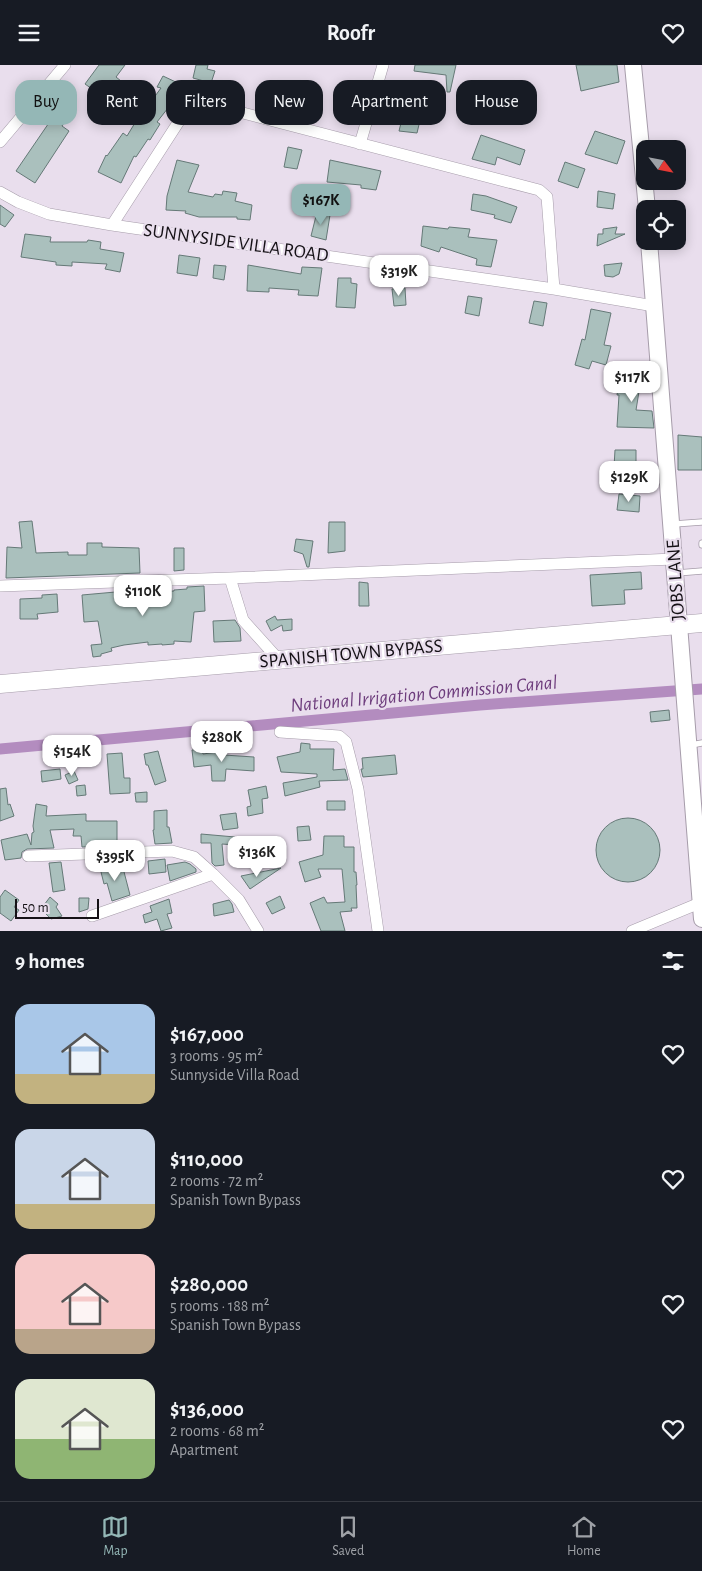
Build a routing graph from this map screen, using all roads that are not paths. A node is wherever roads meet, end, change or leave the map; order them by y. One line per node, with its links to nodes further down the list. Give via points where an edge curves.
1 (64, 65): 4 (street)
2 (383, 65): 5 (street)
3 (633, 65): 7 (street)
4 (0, 142)
5 (360, 144): 8 (street, via 196,101); 10 (street, via 539,190 547,197)
6 (0, 192): 8 (street, SUNNYSIDE VILLA ROAD, via 49,214)
7 (646, 200)
8 (112, 225): 10 (street, SUNNYSIDE VILLA ROAD)
9 (650, 250): 11 (street, JOBS LANE)
10 (554, 289): 11 (street, SUNNYSIDE VILLA ROAD)
11 (654, 306): 13 (street, JOBS LANE)
12 (702, 522): 13 (lane)
13 (672, 525): 14 (street, JOBS LANE)
14 (675, 566): 15 (lane); 16 (street); 19 (street, JOBS LANE)
15 (702, 571)
16 (230, 578): 17 (street); 20 (street, via 243,620)
17 (0, 586)
18 (702, 623): 19 (main road, SPANISH TOWN BYPASS)
19 (679, 624): 20 (main road, SPANISH TOWN BYPASS); 23 (street, JOBS LANE, via 685,696)
20 (279, 660): 21 (main road, SPANISH TOWN BYPASS)
21 (0, 684)
22 (280, 732): 30 (street, via 339,736 346,742 358,789)
23 (695, 744): 26 (street, JOBS LANE)
24 (28, 857): 25 (street, via 172,851 194,857)
25 (213, 874): 27 (street); 29 (street, via 239,900)
26 (701, 902): 28 (street, JOBS LANE); 31 (street)
27 (92, 916)
28 (702, 919)
29 (258, 931)
30 (378, 931)
31 (632, 931)

